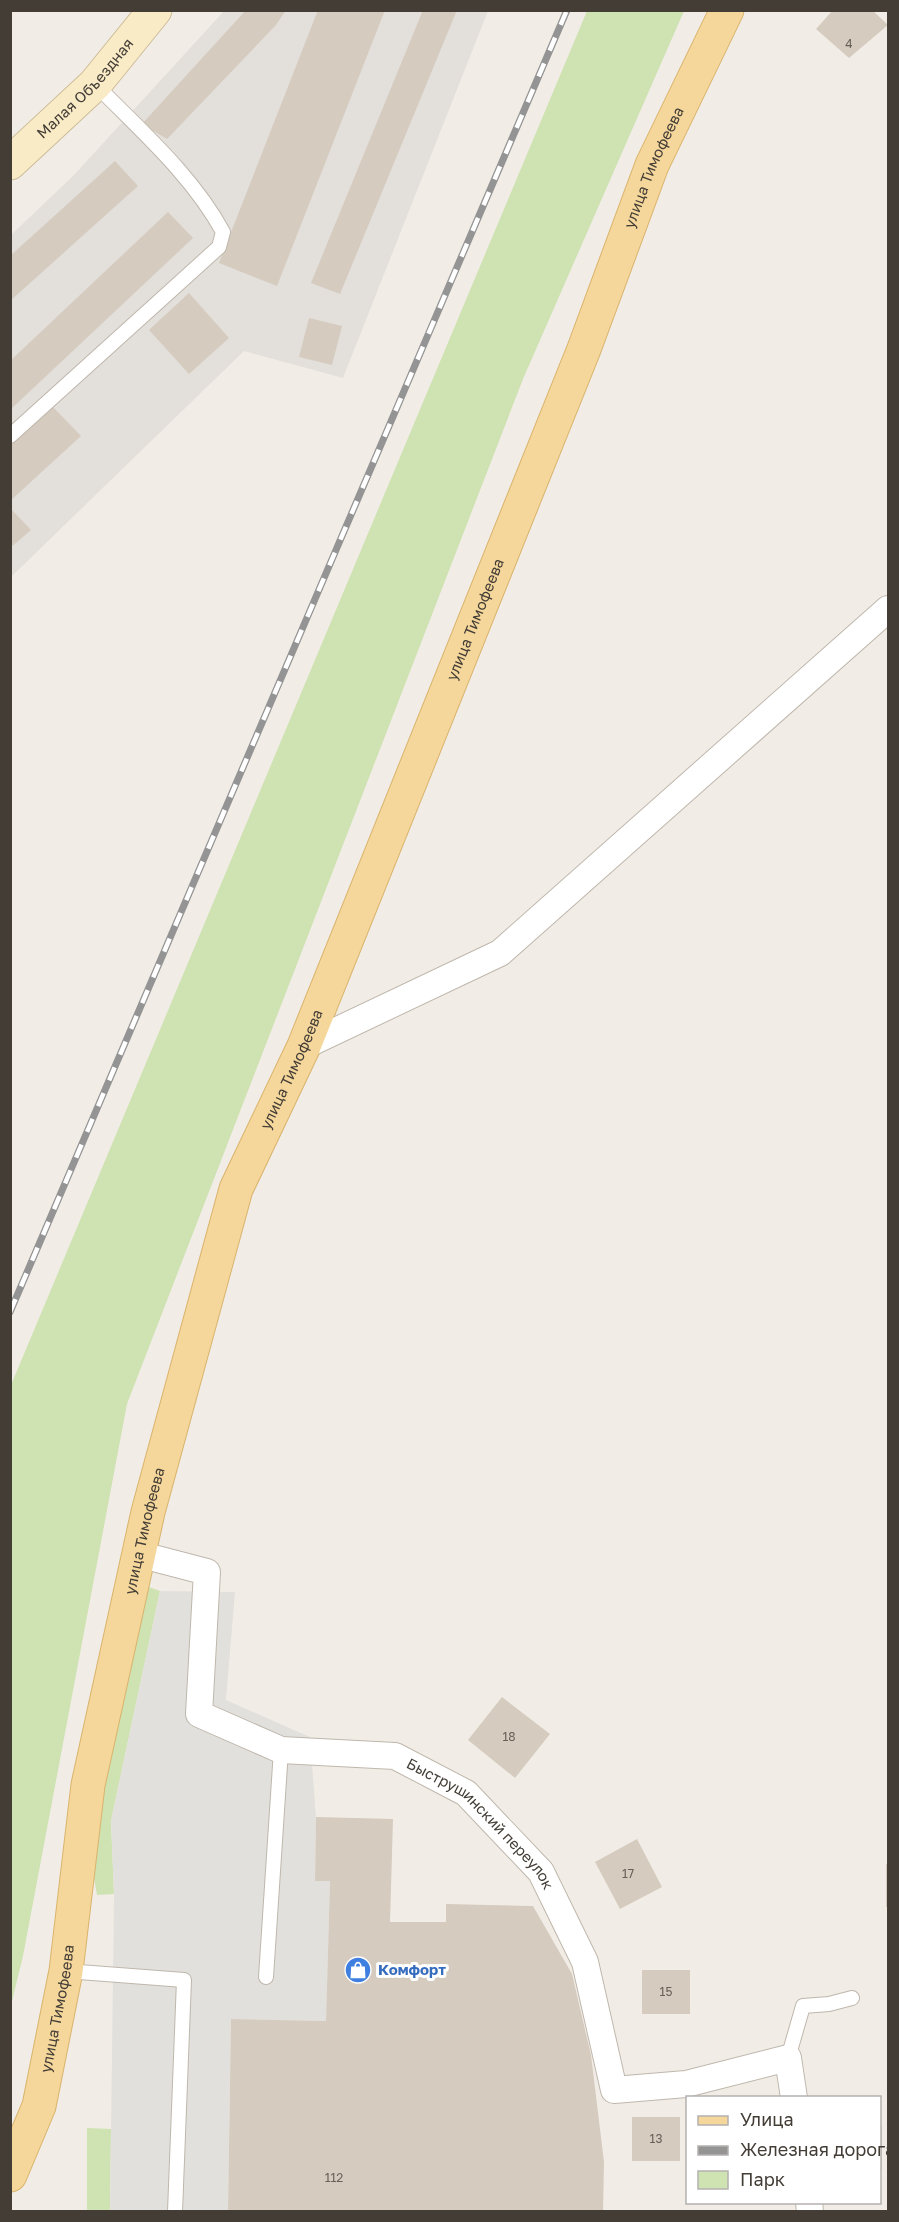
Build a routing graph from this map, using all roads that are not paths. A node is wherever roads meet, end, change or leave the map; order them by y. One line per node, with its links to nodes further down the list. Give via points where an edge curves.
1 (156, 10): 3 (main road, Малая Объездная)
2 (727, 10): 7 (main road, улица Тимофеева, via 652,165 580,360)
3 (95, 84): 4 (main road, Малая Объездная); 5 (lane, via 176,167 210,208 223,232 219,247)
4 (10, 163)
5 (10, 436)
6 (888, 609): 7 (street, via 500,953)
7 (304, 1046): 8 (main road, улица Тимофеева, via 236,1189)
8 (138, 1554): 9 (street, Быструшинский переулок, via 207,1572 199,1713); 10 (main road, улица Тимофеева, via 88,1785)
9 (281, 1750): 11 (lane); 13 (street, Быструшинский переулок, via 395,1756 466,1794 541,1872 546,1882 585,1962 614,2090 686,2084)
10 (66, 1971): 15 (main road, улица Тимофеева, via 39,2106); 16 (lane, via 184,1980)
11 (266, 1977)
12 (852, 1998): 13 (lane, via 803,2006)
13 (788, 2058): 14 (street)
14 (794, 2096)
15 (10, 2175)
16 (175, 2211)

